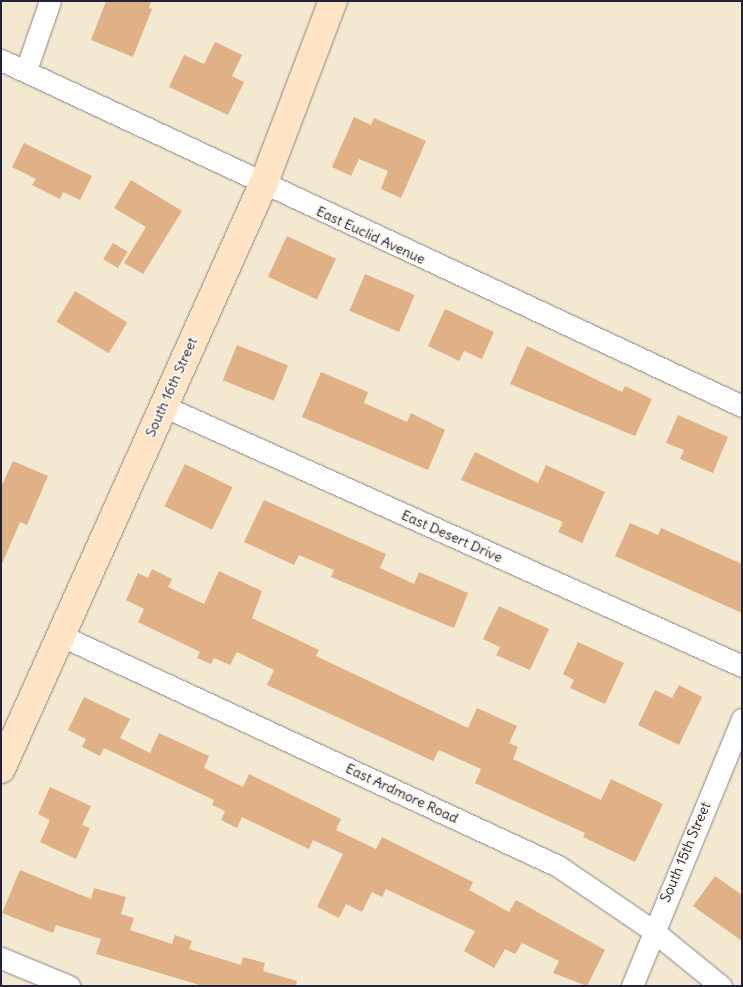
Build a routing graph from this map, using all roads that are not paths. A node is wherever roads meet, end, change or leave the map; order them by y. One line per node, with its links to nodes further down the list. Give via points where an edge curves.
1 (50, 1): 4 (street)
2 (333, 1): 5 (main road, South 16th Street)
3 (1, 60): 4 (street, East Euclid Avenue)
4 (26, 70): 5 (street, East Euclid Avenue)
5 (263, 185): 6 (main road, South 16th Street); 7 (street, East Euclid Avenue)
6 (163, 406): 8 (main road, South 16th Street); 9 (street, East Desert Drive)
7 (742, 406)
8 (62, 636): 11 (main road, South 16th Street); 12 (street, East Ardmore Road, via 558,866)
9 (742, 666)
10 (742, 719): 12 (street, South 15th Street)
11 (1, 770)
12 (652, 930): 15 (street, South 15th Street); 16 (street, East Ardmore Road)
13 (1, 958): 14 (street)
14 (69, 986)
15 (632, 986)
16 (721, 986)

